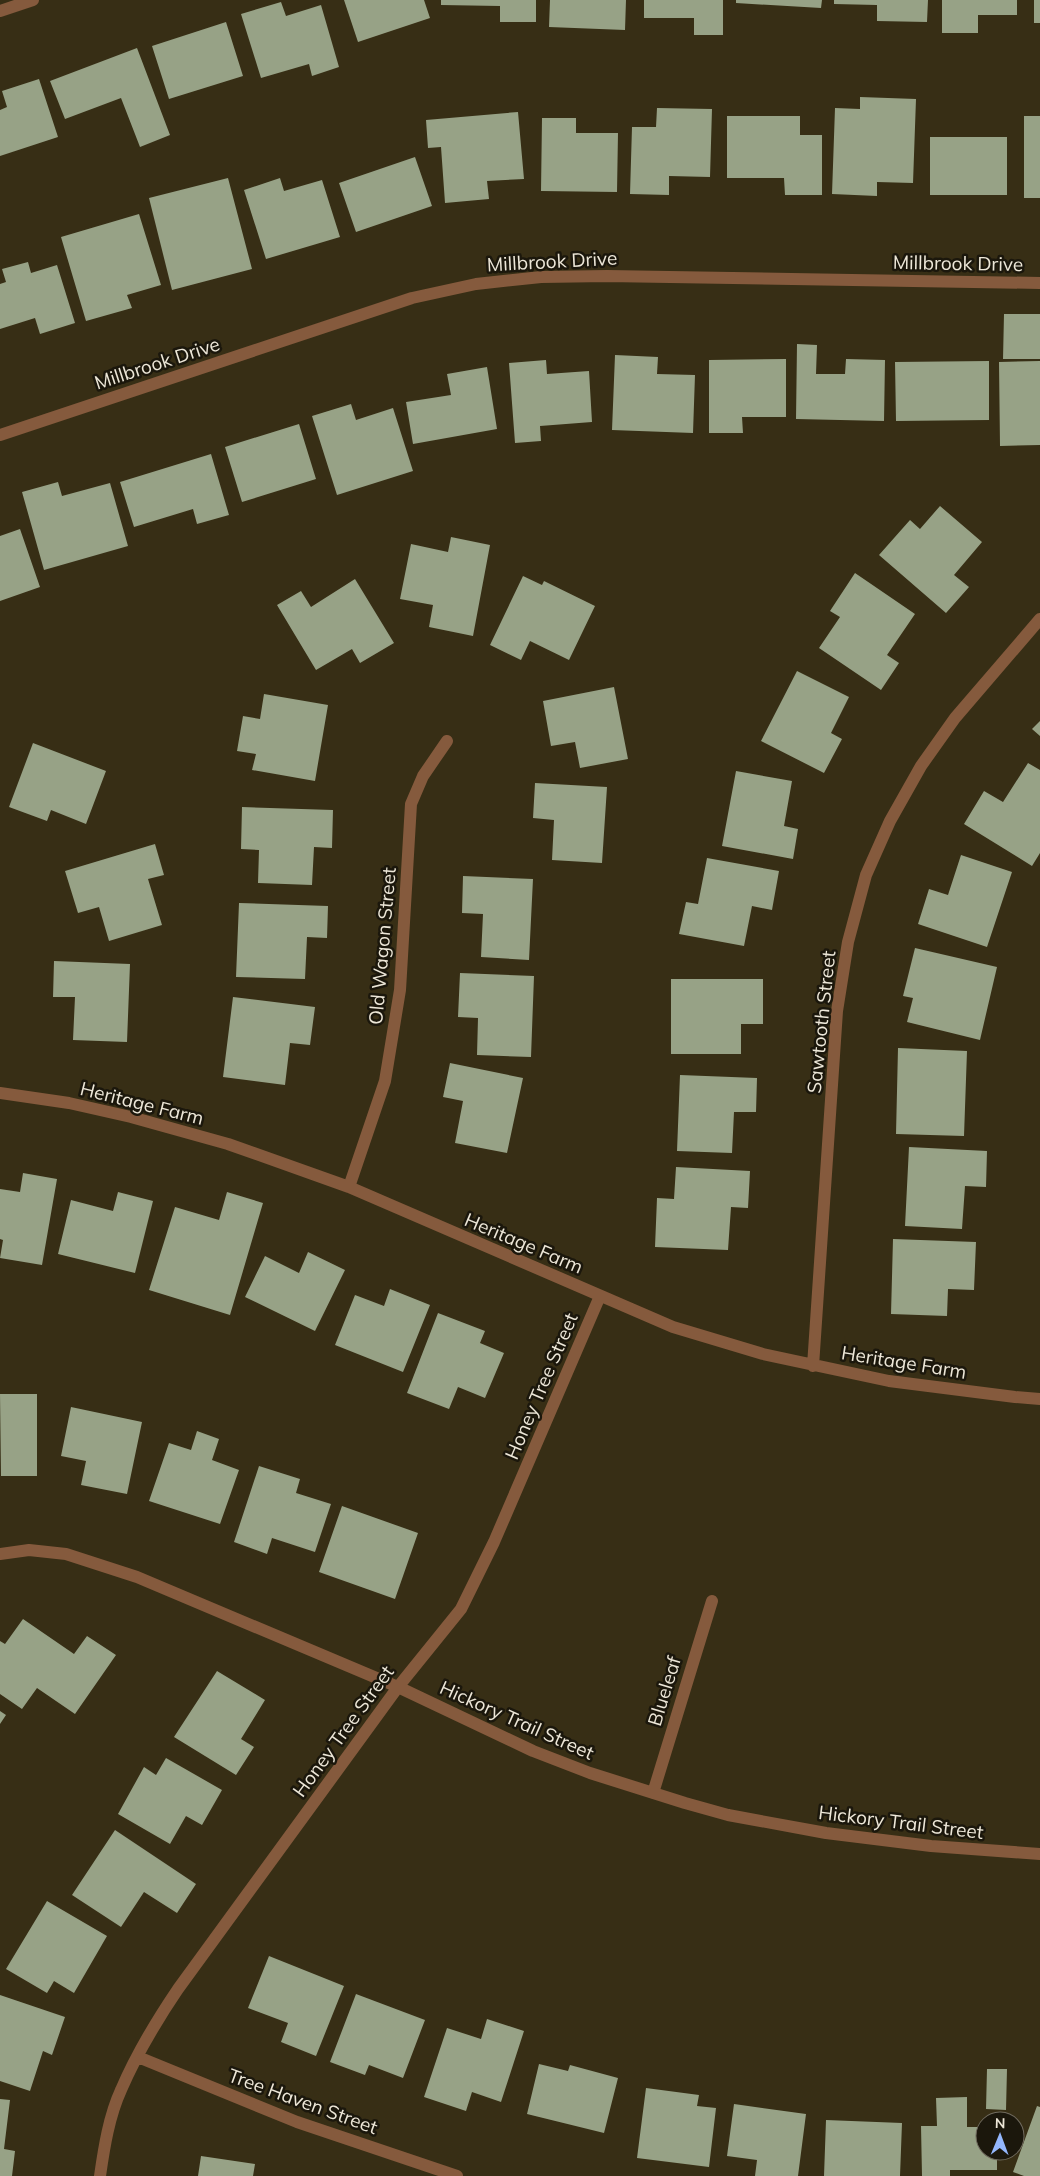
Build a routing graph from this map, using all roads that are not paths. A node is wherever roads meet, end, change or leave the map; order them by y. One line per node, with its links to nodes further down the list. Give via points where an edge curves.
1 (33, 0): 2 (street)
2 (0, 11)
3 (1040, 283): 4 (street, Millbrook Drive, via 607,276 541,277 476,284 412,298)
4 (0, 435)
5 (1040, 619): 10 (street, Sawtooth Street, via 954,718 921,766 890,821 866,875 848,942 837,1011)
6 (447, 741): 8 (street, Old Wagon Street, via 423,776 411,804 399,999 385,1082)
7 (0, 1092): 8 (street, Heritage Farm, via 131,1117 228,1144)
8 (349, 1187): 9 (street, Heritage Farm)
9 (600, 1296): 10 (street, Heritage Farm, via 673,1327); 14 (street, Honey Tree Street, via 494,1542 461,1609)
10 (813, 1366): 11 (street, Heritage Farm, via 890,1381 1015,1398)
11 (1040, 1398)
12 (0, 1554): 14 (street, Hickory Trail Street, via 29,1550 66,1554 137,1577)
13 (712, 1601): 15 (street, Blueleaf)
14 (398, 1687): 15 (street, Hickory Trail Street, via 533,1751); 17 (street, Honey Tree Street, via 178,1988 156,2020)
15 (652, 1793): 16 (street, Hickory Trail Street, via 728,1815 826,1833 941,1847)
16 (1040, 1854)
17 (138, 2057): 18 (street, Honey Tree Street, via 120,2091 103,2150); 19 (street, Tree Haven Street, via 297,2122)
18 (100, 2176)
19 (458, 2176)

